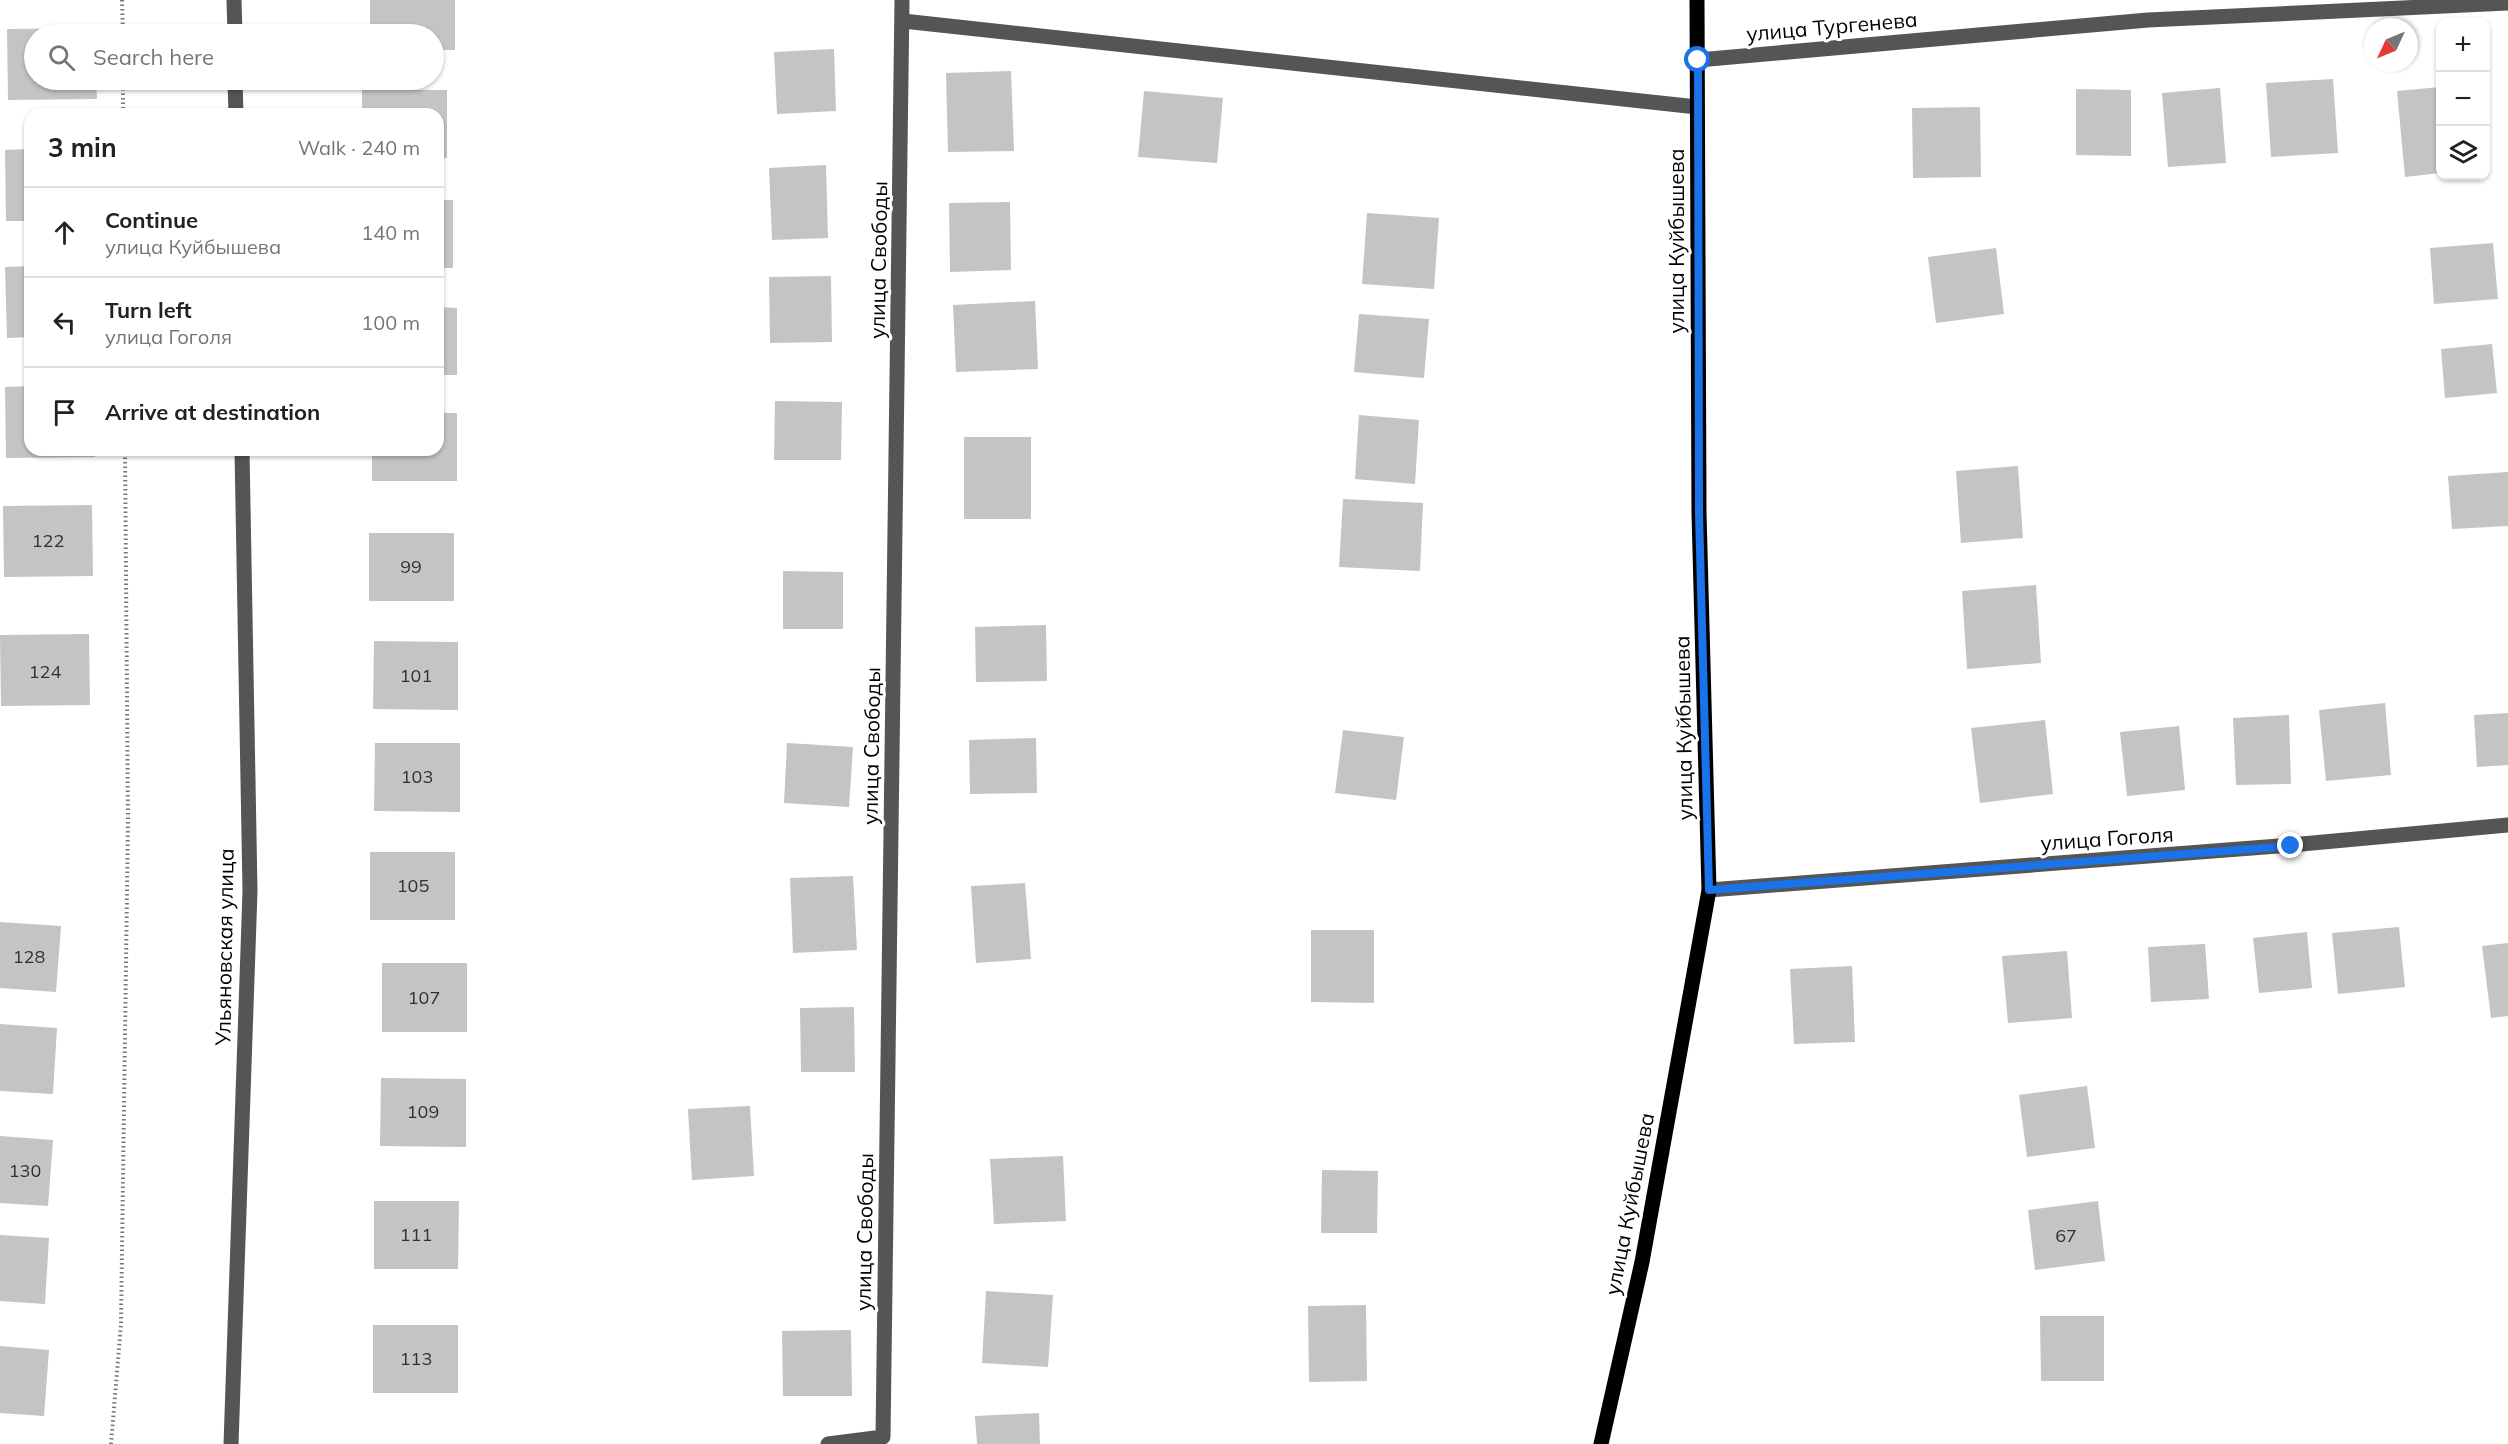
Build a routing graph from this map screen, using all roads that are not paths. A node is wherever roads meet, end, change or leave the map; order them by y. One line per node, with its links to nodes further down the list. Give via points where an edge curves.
1 (234, 0): 6 (street)
2 (902, 0): 5 (street, улица Свободы)
3 (1697, 0): 7 (main road, улица Куйбышева)
4 (2508, 3): 7 (street, улица Тургенева, via 2148,20)
5 (903, 21): 9 (street); 15 (street, улица Свободы, via 883,1437)
6 (235, 24)
7 (1698, 60): 9 (main road, улица Куйбышева)
8 (236, 90): 10 (street)
9 (1697, 107): 13 (main road, улица Куйбышева, via 1699,513)
10 (236, 108)
11 (242, 456): 14 (street, Ульяновская улица, via 250,891)
12 (2508, 825): 13 (street, улица Гоголя, via 2291,846)
13 (1709, 890): 16 (main road, улица Куйбышева, via 1642,1262)
14 (231, 1444)
15 (828, 1444)
16 (1601, 1444)

